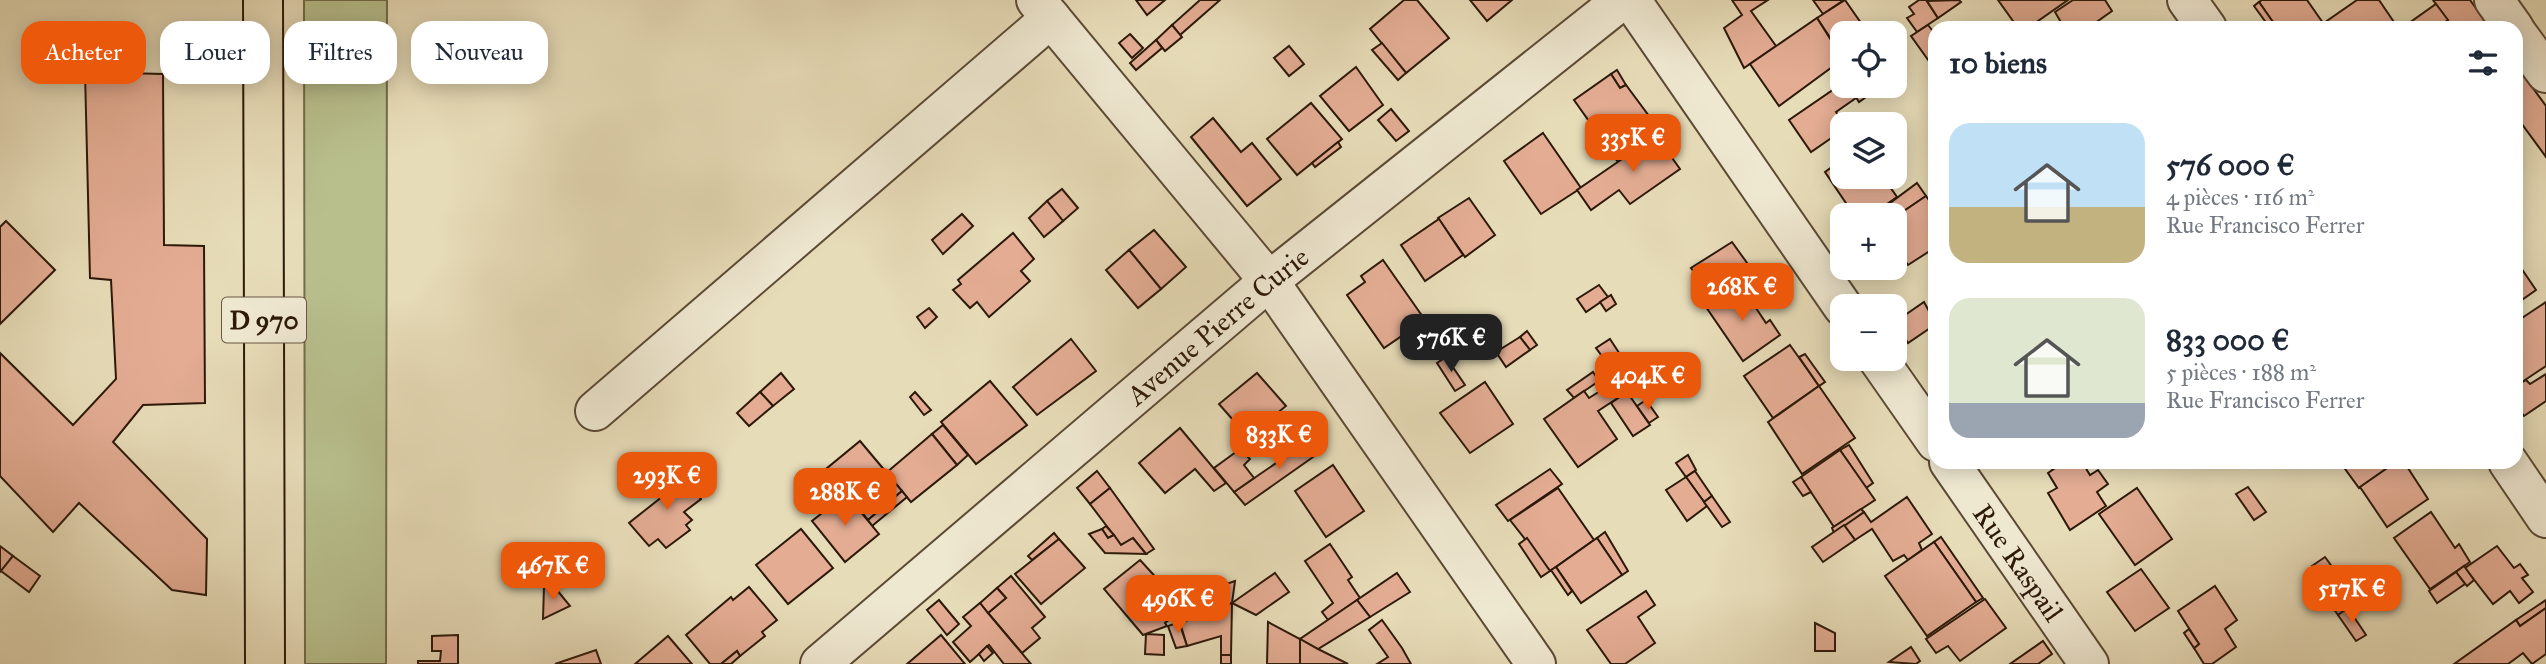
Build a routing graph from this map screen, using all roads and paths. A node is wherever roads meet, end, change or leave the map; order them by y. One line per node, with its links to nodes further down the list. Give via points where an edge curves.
1 (263, 0): 19 (main road, D 970)
2 (1622, 0): 11 (street, Avenue Pierre Curie)
3 (1631, 0): 12 (street)
4 (2188, 0): 7 (street)
5 (2494, 0): 8 (street)
6 (1044, 9): 11 (street); 14 (street)
7 (2202, 21)
8 (2509, 21)
9 (2523, 41): 10 (street)
10 (2546, 73)
11 (1269, 281): 20 (street, Avenue Pierre Curie); 21 (street)
12 (1834, 294)
13 (1886, 371): 15 (street)
14 (595, 411)
15 (1928, 431)
16 (1955, 469): 22 (street, Rue Raspail)
17 (2513, 469): 18 (street)
18 (2546, 518)
19 (265, 664)
20 (820, 664)
21 (1536, 664)
22 (2089, 664)

